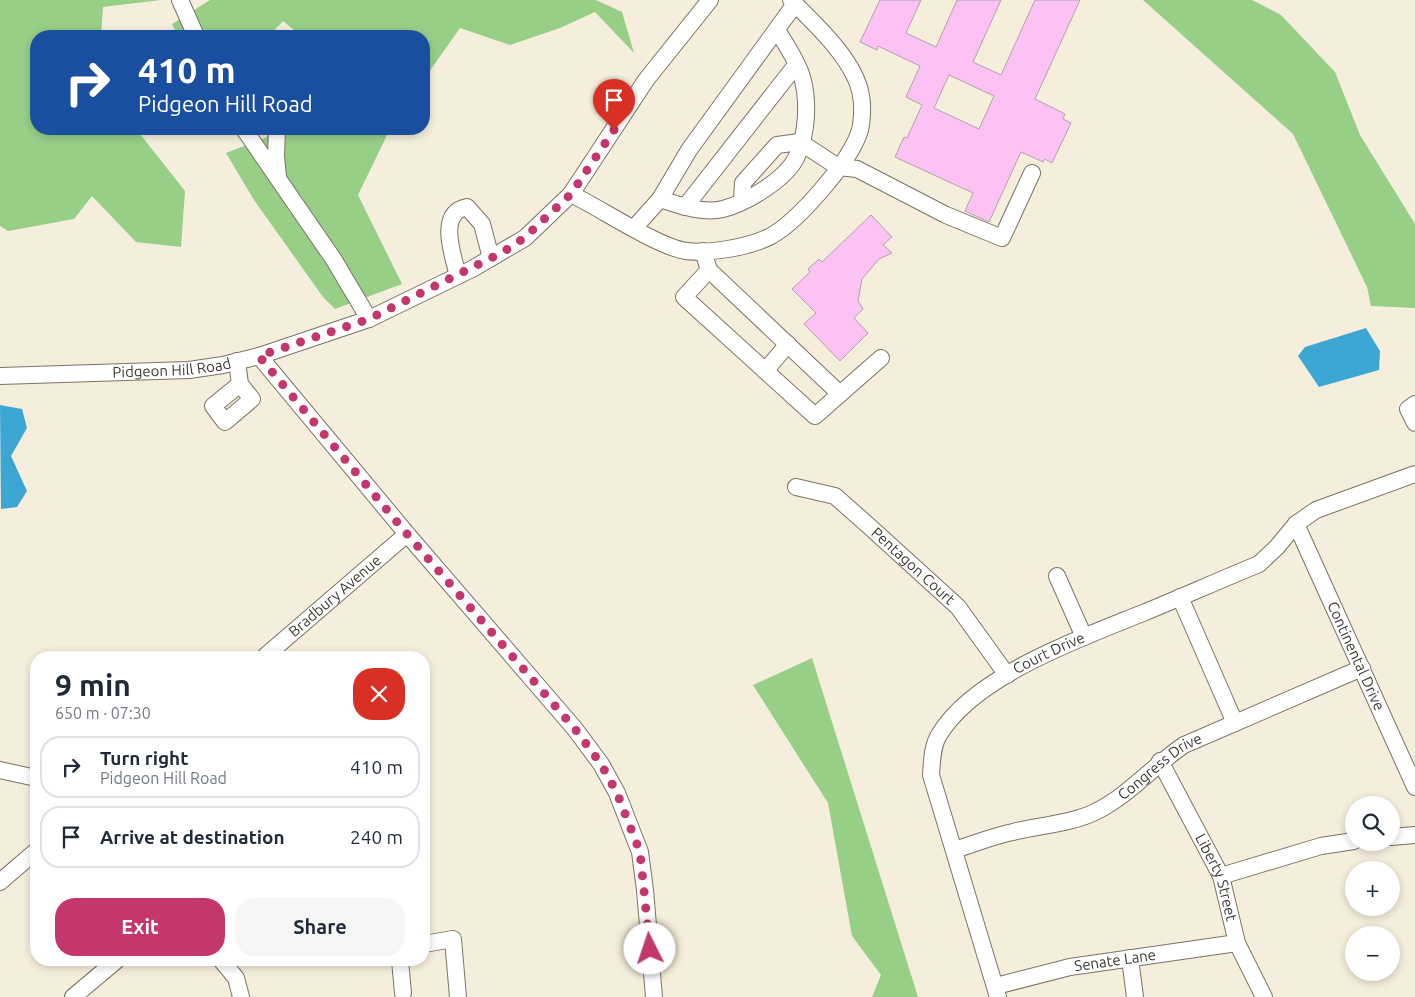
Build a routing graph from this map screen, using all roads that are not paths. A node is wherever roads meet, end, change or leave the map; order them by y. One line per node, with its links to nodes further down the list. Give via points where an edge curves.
1 (180, 0): 4 (street)
2 (710, 0): 13 (street, Pidgeon Hill Road, via 646,80)
3 (793, 2): 5 (street); 10 (street, via 834,44 861,96 860,130)
4 (193, 30)
5 (777, 30): 6 (street); 14 (street, via 689,150)
6 (796, 65): 9 (street, via 802,78 806,105); 16 (street)
7 (248, 135): 12 (street)
8 (277, 135): 12 (street)
9 (800, 142): 10 (street); 15 (street, via 796,158 772,184 756,196); 15 (street, via 778,145 743,184)
10 (838, 167): 11 (street, via 858,169 946,215 1002,238); 18 (street, via 795,219 770,236 737,246)
11 (1032, 173)
12 (278, 180): 22 (street, via 334,260)
13 (571, 194): 17 (street); 19 (street, Pidgeon Hill Road, via 524,238)
14 (660, 198): 16 (street); 17 (street)
15 (742, 201): 16 (street, via 722,209)
16 (685, 207)
17 (634, 227): 18 (street, via 684,251)
18 (703, 251): 20 (street)
19 (491, 258): 21 (street, Pidgeon Hill Road); 21 (street, via 482,224 467,207 458,209 451,217 449,234)
20 (709, 270): 23 (street); 27 (street, via 684,297)
21 (458, 276): 22 (street, Pidgeon Hill Road)
22 (369, 319): 24 (street, Pidgeon Hill Road)
23 (788, 344): 27 (street); 30 (street)
24 (259, 356): 26 (street, Pidgeon Hill Road); 34 (street)
25 (881, 358): 30 (street)
26 (237, 362): 28 (street, Pidgeon Hill Road, via 190,370); 29 (street)
27 (765, 371): 30 (street, via 815,416)
28 (0, 376)
29 (240, 384)
30 (840, 394)
31 (1415, 474): 33 (street, Court Drive, via 1316,510)
32 (796, 487): 40 (street, Pentagon Court, via 835,496 870,527 958,607)
33 (1296, 524): 36 (street, Court Drive, via 1259,564); 39 (street, Continental Drive)
34 (407, 534): 38 (street, Bradbury Avenue); 64 (street, via 575,729 601,764 617,793 640,852)
35 (1057, 576): 37 (street)
36 (1180, 598): 37 (street, Court Drive); 41 (street)
37 (1084, 637): 40 (street, Court Drive)
38 (271, 651)
39 (1362, 668): 41 (street, Congress Drive); 45 (street, Continental Drive)
40 (1007, 675): 49 (street, Court Drive, via 954,715 938,736 932,755 931,775 935,793)
41 (1235, 723): 42 (street, Congress Drive, via 1184,745)
42 (1160, 761): 49 (street, Congress Drive, via 1119,797 1095,812); 51 (street, Liberty Street)
43 (0, 770): 44 (street)
44 (30, 777)
45 (1415, 787)
46 (1415, 835): 47 (street)
47 (1400, 837)
48 (1345, 842): 51 (street, via 1321,846)
49 (954, 850): 59 (street, Court Drive)
50 (30, 856): 52 (street)
51 (1221, 876): 54 (street, Liberty Street)
52 (0, 882)
53 (430, 943): 63 (street, via 453,939)
54 (1237, 943): 55 (street, Senate Lane); 66 (street, Liberty Street)
55 (1130, 958): 59 (street, Senate Lane, via 1070,966); 65 (street)
56 (110, 966): 61 (street)
57 (226, 966): 62 (street, via 236,978)
58 (400, 966): 60 (street)
59 (997, 991)
60 (402, 996)
61 (73, 997)
62 (241, 997)
63 (458, 997)
64 (654, 997)
65 (1135, 997)
66 (1264, 997)

